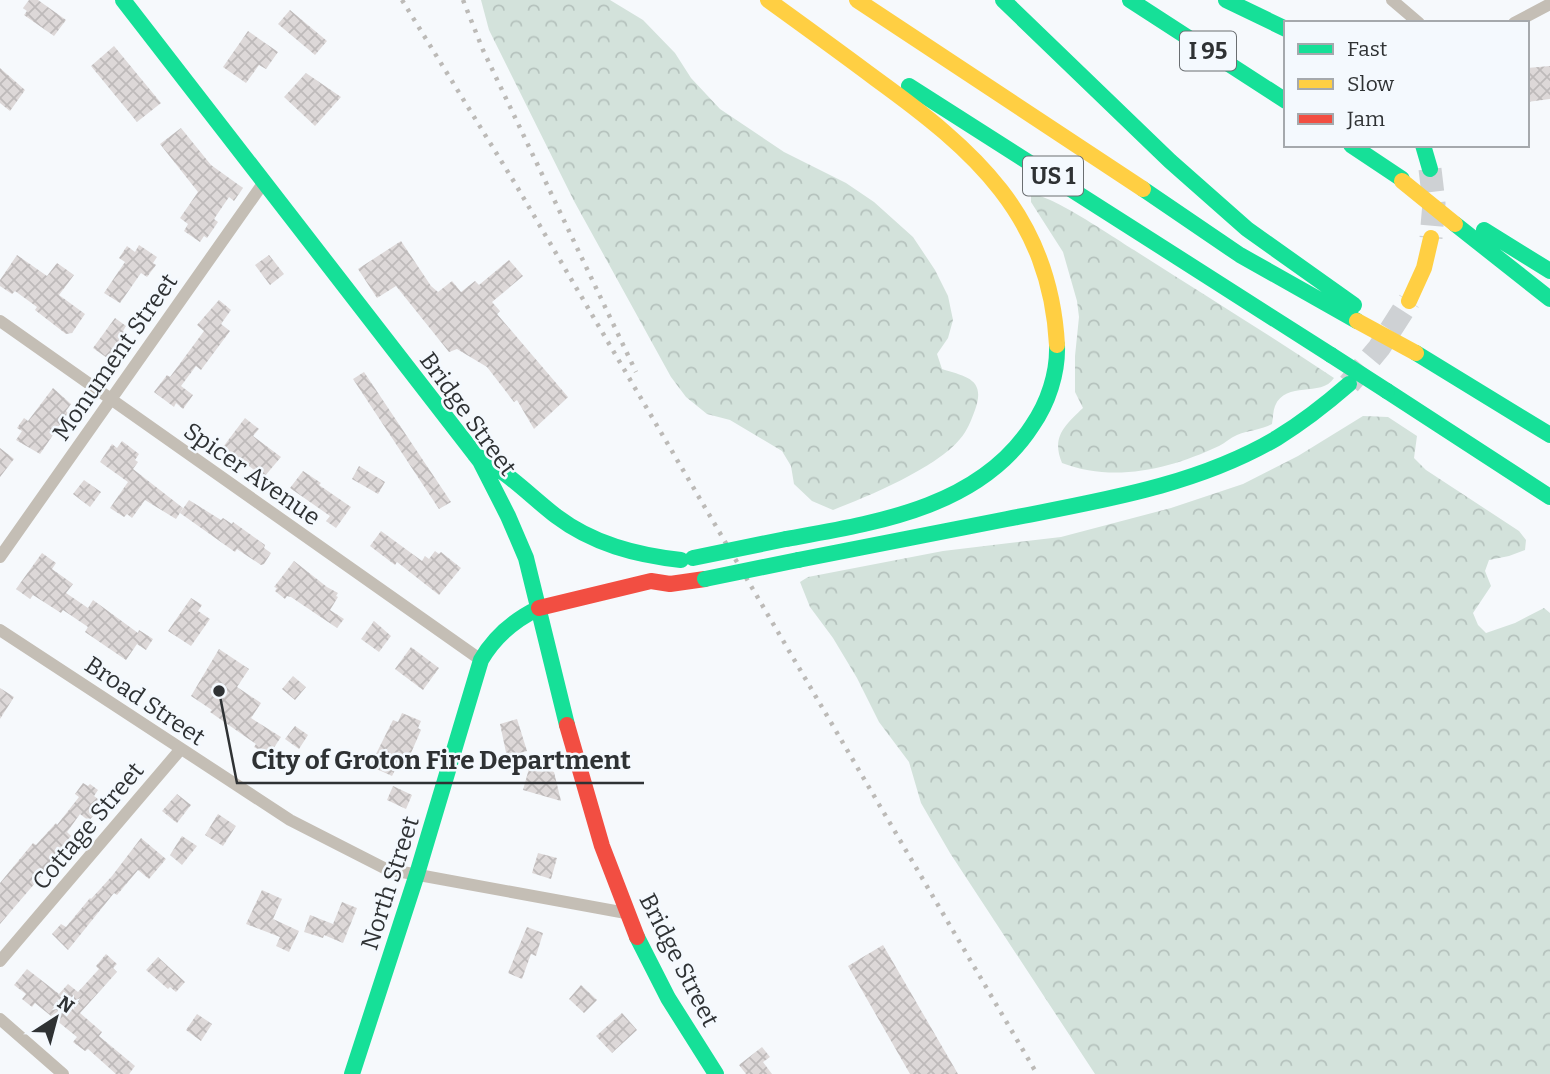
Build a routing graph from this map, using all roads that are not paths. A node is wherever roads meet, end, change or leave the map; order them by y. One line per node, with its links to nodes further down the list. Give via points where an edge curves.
1 (123, 0): 16 (main road, Bridge Street)
2 (771, 0): 30 (main road, US 1, bridge); 32 (main road, bridge, via 939,125 991,175 1016,212 1052,292 1058,329 1056,371 1043,409 1023,440 991,471 957,493 877,521)
3 (857, 0): 22 (main road, via 1240,255)
4 (1003, 0): 22 (main road, via 1247,229)
5 (1130, 0): 12 (main road, I 95)
6 (1226, 0): 11 (main road)
7 (1392, 0): 9 (street)
8 (1550, 4): 10 (street)
9 (1417, 21)
10 (1518, 21)
11 (1284, 28)
12 (1284, 101)
13 (1354, 147): 17 (main road, bridge)
14 (1424, 147): 15 (main road)
15 (1430, 169)
16 (264, 182): 26 (street, Monument Street); 29 (main road, Bridge Street)
17 (1455, 218): 19 (main road); 20 (main road)
18 (1431, 237): 21 (main road)
19 (1550, 271)
20 (1550, 299)
21 (1409, 301)
22 (1360, 316): 25 (main road, bridge)
23 (0, 321): 26 (street, Spicer Avenue)
24 (1349, 384): 33 (main road, bridge, via 1281,437 1174,482 1113,499 705,579 675,584)
25 (1493, 399): 27 (main road); 28 (main road)
26 (110, 400): 31 (street, Monument Street); 36 (street, Spicer Avenue)
27 (1550, 420)
28 (1550, 435)
29 (475, 455): 32 (main road, via 509,473 557,517 586,536 632,553); 34 (main road, Bridge Street, via 502,503 530,571)
30 (1550, 497)
31 (0, 556)
32 (687, 559): 33 (main road, via 664,566)
33 (650, 581): 34 (main road, North Street)
34 (539, 608): 36 (main road, North Street, via 503,630); 39 (main road, Bridge Street, via 570,735)
35 (0, 629): 37 (street, Broad Street)
36 (481, 660): 38 (main road, North Street)
37 (180, 750): 38 (street, Broad Street, via 343,849 386,869); 40 (street, Cottage Street)
38 (418, 874): 39 (street, Broad Street); 43 (main road, North Street)
39 (626, 913): 44 (main road, Bridge Street, via 681,1019)
40 (0, 961)
41 (0, 1019): 42 (street)
42 (63, 1074)
43 (352, 1074)
44 (716, 1074)

